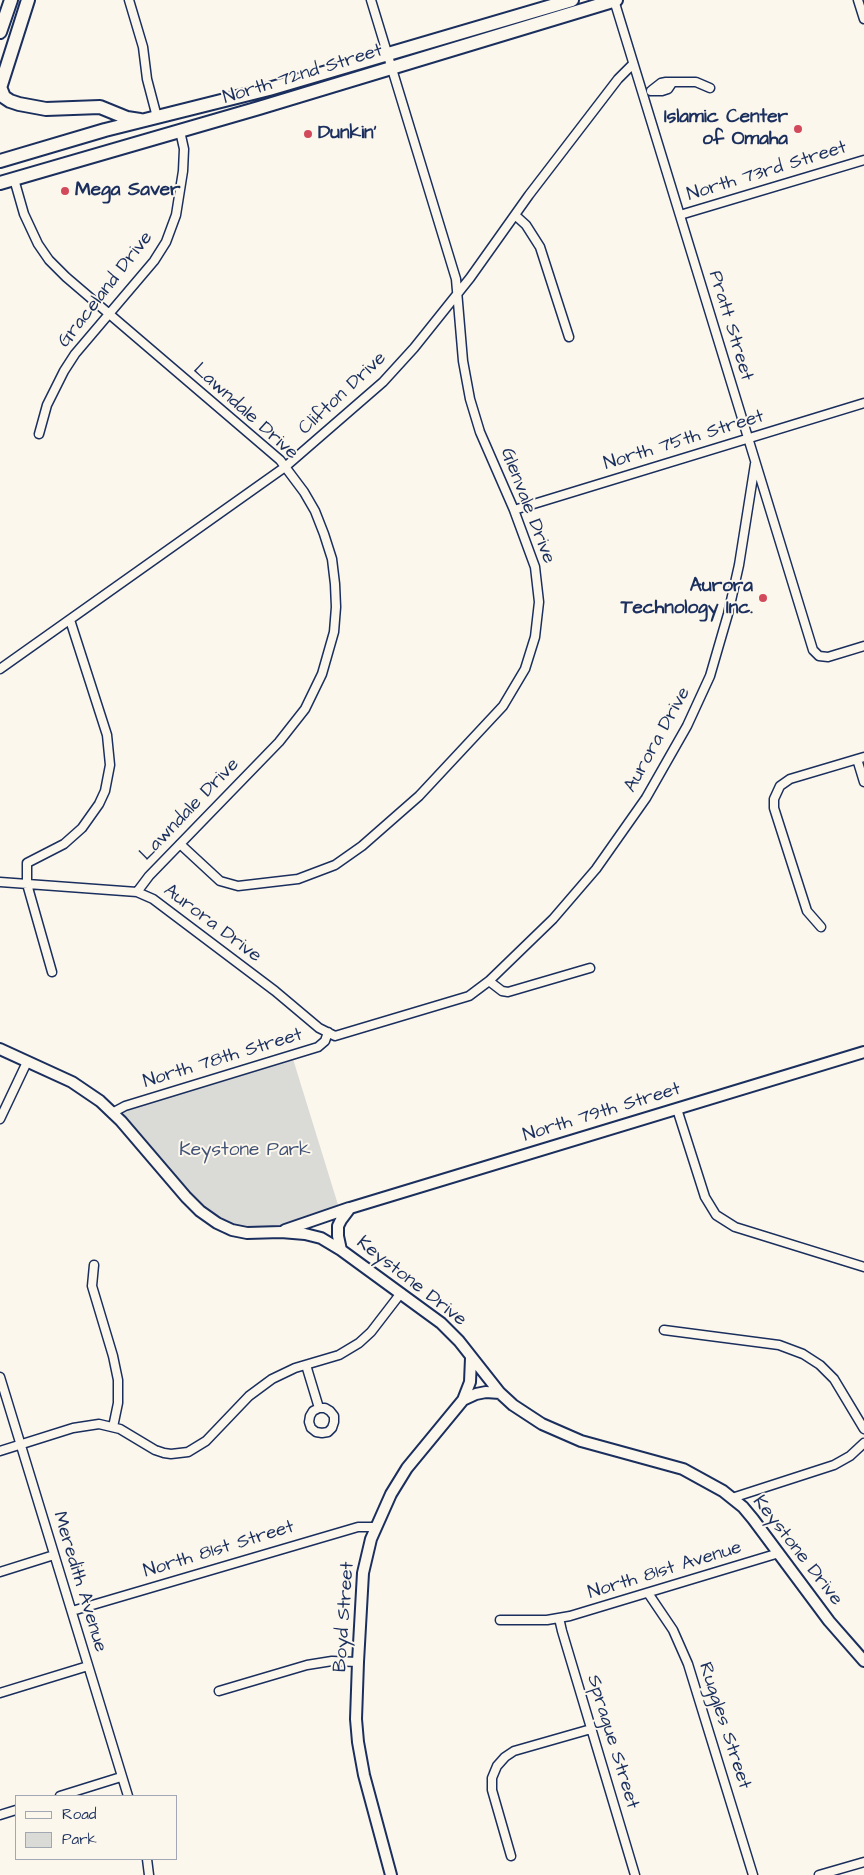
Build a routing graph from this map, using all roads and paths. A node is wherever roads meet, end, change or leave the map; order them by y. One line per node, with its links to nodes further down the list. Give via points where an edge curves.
1 (11, 0): 9 (main road)
2 (28, 0): 12 (main road)
3 (129, 0): 15 (street, via 142,47)
4 (371, 0): 10 (street, Glenvale Drive)
5 (572, 0): 10 (main road, North 72nd Street)
6 (615, 0): 10 (main road, North 72nd Street); 11 (street, Pratt Street)
7 (858, 0): 8 (street)
8 (864, 19)
9 (0, 32)
10 (389, 62): 15 (main road, North 72nd Street); 16 (main road, North 72nd Street); 23 (street, Glenvale Drive, via 456,279)
11 (633, 64): 14 (street, Pratt Street); 21 (street, Clifton Drive)
12 (0, 88): 15 (main road, via 4,97 25,106 46,109 100,107 127,118)
13 (710, 88): 14 (street, via 696,82 672,83 662,91)
14 (642, 92): 22 (street, Pratt Street)
15 (151, 119): 18 (main road, North 72nd Street)
16 (180, 131): 19 (main road, North 72nd Street); 24 (street, Graceland Drive, via 184,164 172,230 154,261)
17 (864, 160): 22 (street, North 73rd Street)
18 (0, 161)
19 (14, 179): 20 (main road, North 72nd Street); 24 (street, Lawndale Drive, via 24,214 38,244 66,277)
20 (0, 183)
21 (514, 215): 23 (street, Clifton Drive); 25 (street, via 526,225 540,247)
22 (680, 215): 28 (street, Pratt Street)
23 (456, 294): 30 (street, Clifton Drive, via 383,382); 31 (street, Glenvale Drive, via 470,399 480,432)
24 (109, 314): 27 (street, Graceland Drive, via 64,371 47,405); 30 (street, Lawndale Drive)
25 (569, 337)
26 (864, 402): 28 (street, North 75th Street)
27 (39, 434)
28 (748, 438): 29 (street, Pratt Street); 31 (street, North 75th Street)
29 (755, 464): 33 (street, Pratt Street, via 813,650 821,657 828,657); 44 (street, Aurora Drive, via 728,614 710,676 687,726 646,798 596,869 553,919)
30 (285, 467): 32 (street, Clifton Drive); 37 (street, Lawndale Drive, via 315,511 332,559 336,607 328,656 315,692 294,725)
31 (514, 510): 37 (street, Glenvale Drive, via 531,553 537,583 538,620 530,654 519,682 503,706 419,796 346,858 323,871 298,879 230,885 215,877)
32 (70, 620): 34 (street, Clifton Drive); 39 (street, via 107,735 108,776 99,804 82,828 64,844 27,863)
33 (864, 646)
34 (0, 669)
35 (860, 758): 36 (street); 41 (street, via 790,779 776,793 774,808 807,911)
36 (864, 782)
37 (180, 844): 40 (street, Lawndale Drive)
38 (0, 882): 39 (street, Aurora Drive)
39 (27, 884): 40 (street, Aurora Drive); 43 (street)
40 (137, 892): 45 (street, Aurora Drive, via 171,912)
41 (821, 927)
42 (590, 968): 44 (street, via 508,992)
43 (52, 972)
44 (489, 981): 45 (street, North 78th Street, via 462,999 335,1036)
45 (328, 1032): 50 (street, North 78th Street, via 318,1047 124,1106)
46 (0, 1049): 48 (street, Keystone Drive)
47 (864, 1052): 49 (street, North 79th Street)
48 (27, 1062): 50 (street, Keystone Drive, via 80,1086); 51 (street)
49 (678, 1109): 52 (street, North 79th Street); 56 (street, via 705,1197 723,1221)
50 (112, 1113): 53 (street, Keystone Drive, via 186,1197 210,1219 239,1232)
51 (0, 1119)
52 (350, 1208): 53 (street, North 79th Street); 54 (street, via 338,1226)
53 (281, 1232): 54 (street, Keystone Drive, via 313,1236)
54 (341, 1250): 57 (street, Keystone Drive)
55 (94, 1265): 65 (street, via 92,1286 118,1380)
56 (864, 1266)
57 (401, 1293): 59 (street, Keystone Drive, via 441,1323); 60 (street, via 359,1343 339,1355)
58 (664, 1330): 66 (street, via 779,1345 803,1354 834,1379)
59 (471, 1358): 62 (street, Keystone Drive); 63 (street, Boyd Street, via 470,1382)
60 (306, 1365): 64 (street); 65 (street, via 262,1385 206,1441 188,1452 164,1453)
61 (0, 1377): 68 (street, Meredith Avenue)
62 (500, 1392): 63 (street, via 476,1394); 70 (street, Keystone Drive, via 528,1415 556,1431 683,1469)
63 (463, 1400): 71 (street, Boyd Street, via 407,1468)
64 (319, 1408)
65 (113, 1427): 68 (street, via 84,1425)
66 (864, 1429)
67 (864, 1443): 70 (street, via 834,1465)
68 (20, 1444): 69 (street); 73 (street, Meredith Avenue)
69 (0, 1451)
70 (732, 1498): 72 (street, Keystone Drive, via 754,1519)
71 (376, 1527): 76 (street, North 81st Street, via 358,1527); 80 (street, Boyd Street, via 363,1573)
72 (779, 1553): 75 (street, North 81st Avenue); 79 (street, Keystone Drive, via 829,1621)
73 (54, 1555): 74 (street); 76 (street, Meredith Avenue)
74 (0, 1572)
75 (648, 1593): 77 (street, North 81st Avenue); 96 (street, Ruggles Street, via 673,1630 688,1664)
76 (72, 1611): 81 (street, Meredith Avenue)
77 (559, 1618): 78 (street, North 81st Avenue); 84 (street, Sprague Street)
78 (500, 1620)
79 (864, 1661)
80 (358, 1662): 82 (street, via 307,1665); 94 (street, Boyd Street, via 356,1719 360,1762)
81 (88, 1666): 83 (street); 85 (street, Meredith Avenue)
82 (219, 1690)
83 (0, 1693)
84 (591, 1729): 90 (street, via 512,1752 497,1766 492,1785); 95 (street, Sprague Street)
85 (122, 1777): 86 (street); 87 (street, Meredith Avenue)
86 (63, 1795)
87 (128, 1795)
88 (15, 1810): 89 (street)
89 (0, 1814)
90 (511, 1856)
91 (147, 1860): 93 (street)
92 (864, 1862): 97 (street)
93 (150, 1875)
94 (391, 1875)
95 (635, 1875)
96 (753, 1875)
97 (819, 1875)

